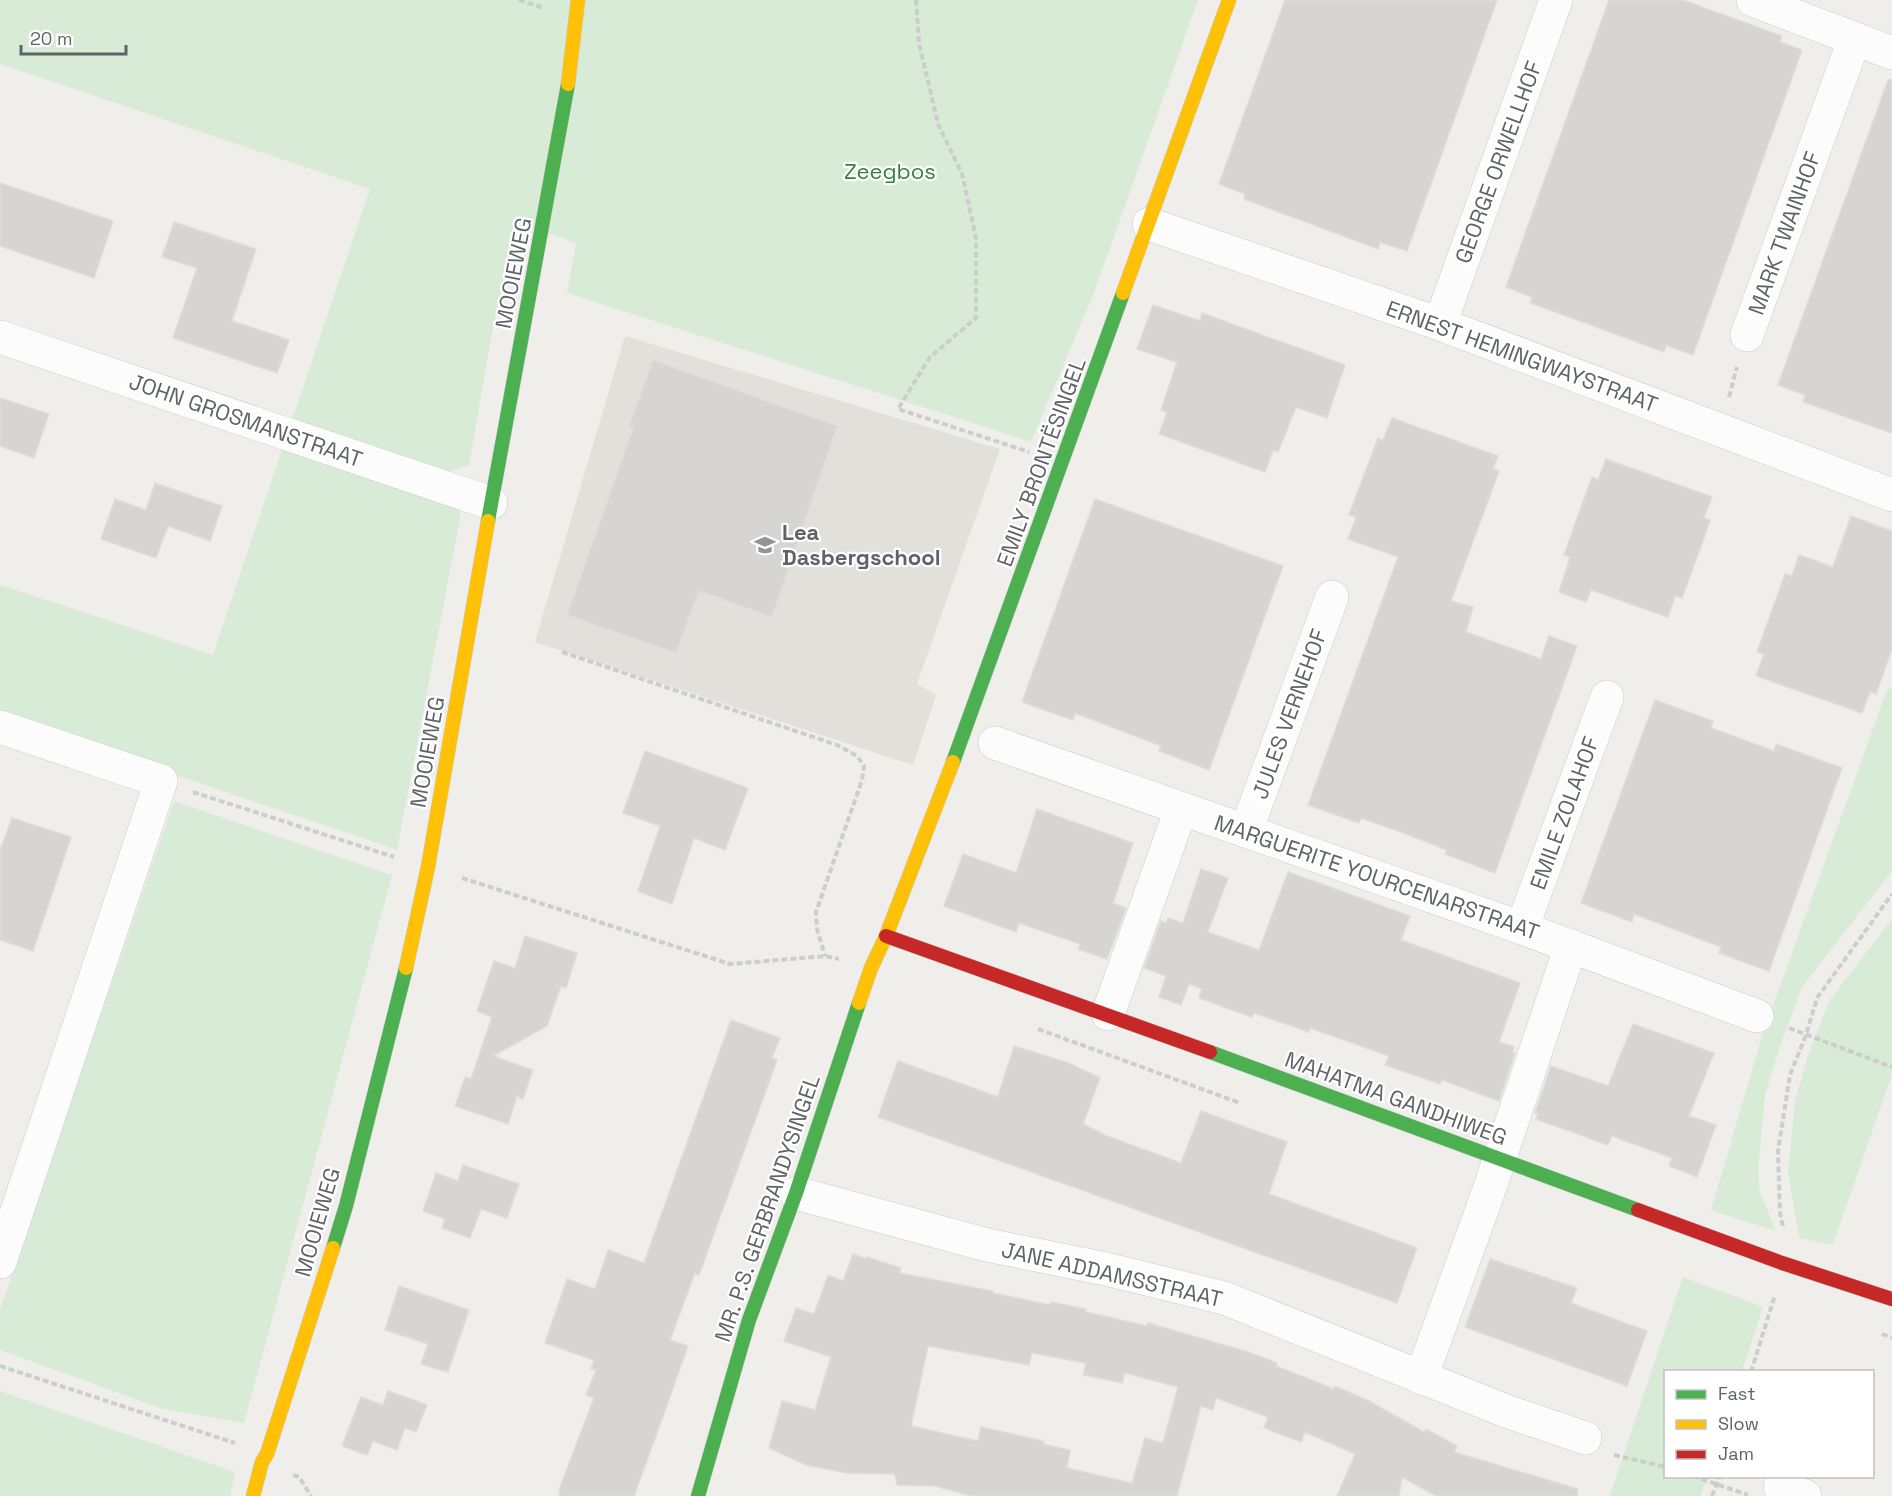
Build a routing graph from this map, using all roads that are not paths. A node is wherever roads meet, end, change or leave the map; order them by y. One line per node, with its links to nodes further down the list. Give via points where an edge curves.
1 (578, 0): 12 (street, MOOIEWEG, via 559,140)
2 (1229, 0): 7 (street, EMILY BRONTËSINGEL)
3 (1556, 0): 8 (street, GEORGE ORWELLHOF)
4 (1753, 0): 5 (street)
5 (1854, 40): 6 (street); 9 (street, MARK TWAINHOF)
6 (1892, 53)
7 (1149, 224): 8 (street, ERNEST HEMINGWAYSTRAAT); 20 (street, EMILY BRONTËSINGEL, via 965,732)
8 (1440, 324): 11 (street, ERNEST HEMINGWAYSTRAAT)
9 (1747, 335)
10 (0, 337): 12 (street, JOHN GROSMANSTRAAT)
11 (1892, 495)
12 (491, 502): 30 (street, MOOIEWEG, via 411,948 346,1206)
13 (1332, 597): 18 (street, JULES VERNEHOF)
14 (1607, 697): 19 (street, EMILE ZOLAHOF)
15 (0, 727): 26 (street, via 161,781)
16 (995, 743): 17 (street, MARGUERITE YOURCENARSTRAAT)
17 (1181, 809): 18 (street, MARGUERITE YOURCENARSTRAAT); 22 (street)
18 (1246, 831): 19 (street, MARGUERITE YOURCENARSTRAAT)
19 (1522, 928): 21 (street, MARGUERITE YOURCENARSTRAAT)
20 (886, 936): 22 (street, MAHATMA GANDHIWEG); 25 (street, MR. P.S. GERBRANDYSINGEL, via 871,968)
21 (1571, 946): 23 (street, MARGUERITE YOURCENARSTRAAT); 24 (street)
22 (1108, 1014): 24 (street, MAHATMA GANDHIWEG)
23 (1757, 1016)
24 (1500, 1159): 27 (street, MAHATMA GANDHIWEG, via 1782,1263); 28 (street)
25 (796, 1193): 28 (street, JANE ADDAMSSTRAAT, via 987,1245 1224,1298); 31 (street, MR. P.S. GERBRANDYSINGEL, via 749,1320)
26 (0, 1262)
27 (1892, 1299)
28 (1421, 1378): 29 (street, JANE ADDAMSSTRAAT)
29 (1584, 1438)
30 (253, 1496)
31 (698, 1496)

